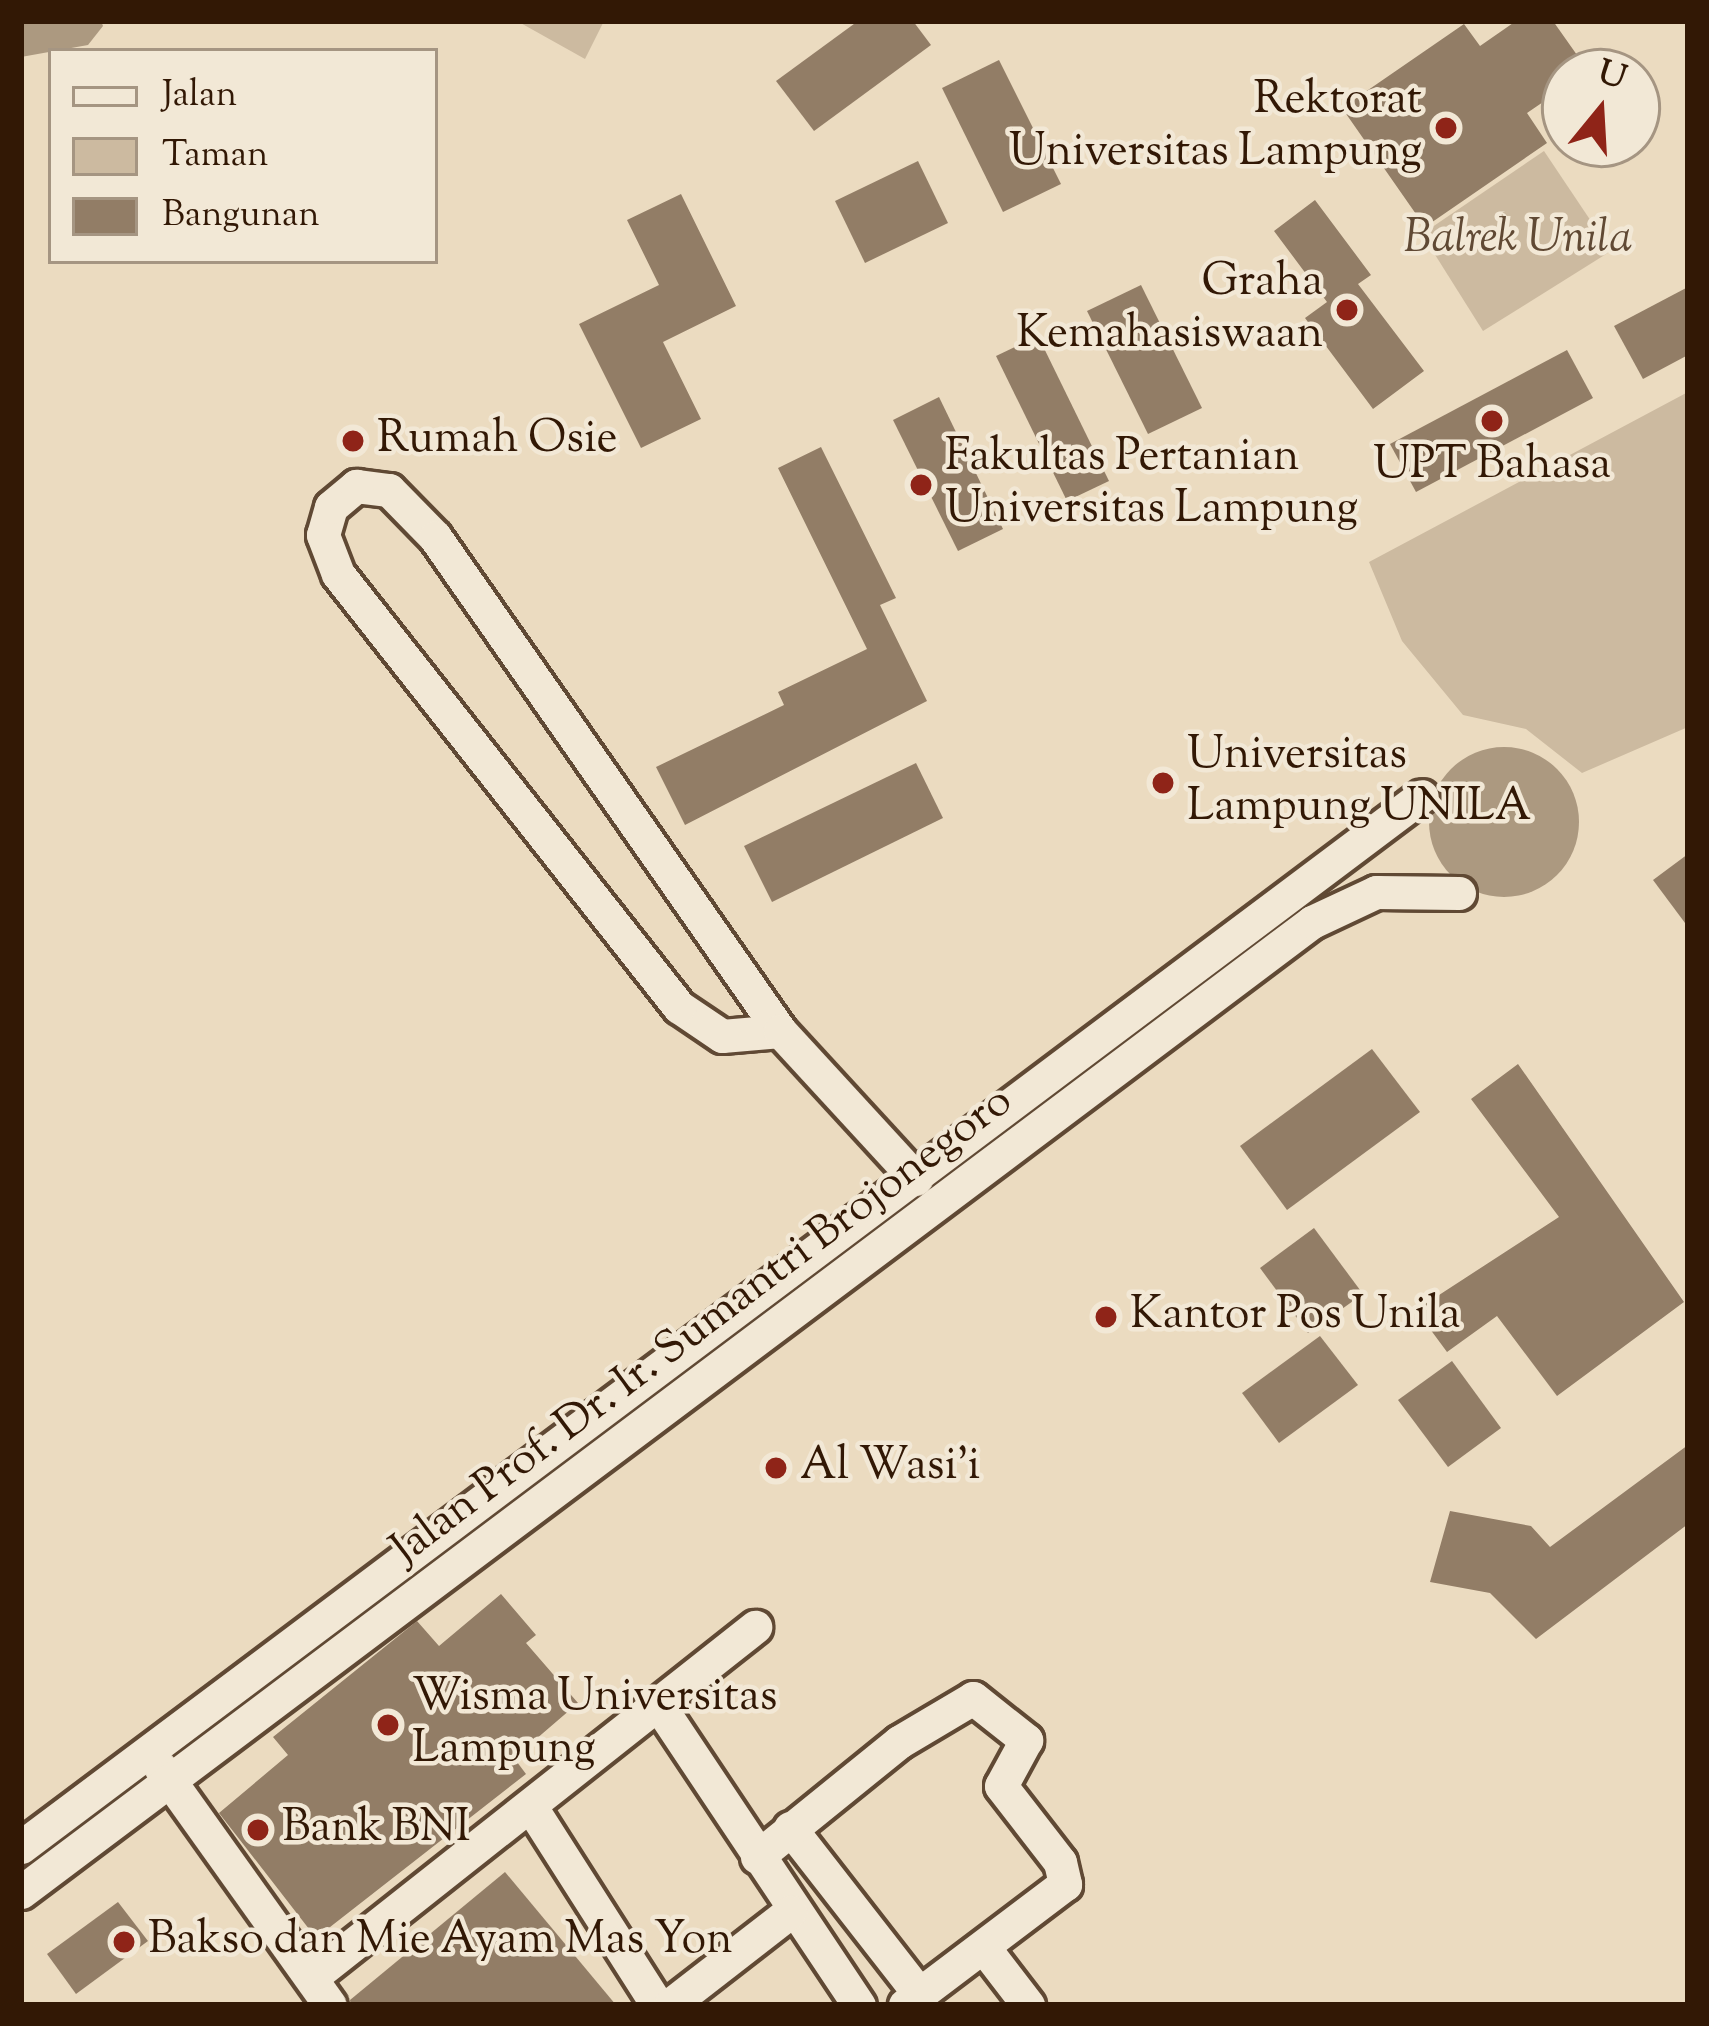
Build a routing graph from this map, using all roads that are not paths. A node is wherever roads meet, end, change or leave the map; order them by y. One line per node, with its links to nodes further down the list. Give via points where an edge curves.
1 (1422, 796): 4 (street, Jalan Prof. Dr. Ir. Sumantri Brojonegoro)
2 (1460, 893): 6 (street, Jalan Prof. Dr. Ir. Sumantri Brojonegoro, via 1376,892 1312,922)
3 (781, 1031): 3 (street, via 435,537 389,490 356,486 331,507 323,535 338,574 679,1006 722,1036); 4 (street)
4 (916, 1179): 5 (street, Jalan Prof. Dr. Ir. Sumantri Brojonegoro)
5 (601, 1414): 6 (street); 9 (street, Jalan Prof. Dr. Ir. Sumantri Brojonegoro)
6 (622, 1444): 10 (street, Jalan Prof. Dr. Ir. Sumantri Brojonegoro)
7 (755, 1627): 8 (street)
8 (662, 1709): 11 (street); 14 (street)
9 (148, 1752): 10 (street); 13 (street, Jalan Prof. Dr. Ir. Sumantri Brojonegoro)
10 (172, 1784): 15 (street, Jalan Prof. Dr. Ir. Sumantri Brojonegoro); 18 (street)
11 (531, 1808): 18 (street); 20 (street)
12 (790, 1828): 14 (street); 17 (street, via 899,1742 973,1698 985,1702 1026,1740 1000,1786 1060,1862 1065,1884); 19 (street)
13 (21, 1846)
14 (757, 1857): 16 (street)
15 (21, 1892)
16 (790, 1912): 21 (street); 22 (street)
17 (985, 1948): 19 (street); 23 (street)
18 (321, 1991)
19 (912, 2000)
20 (656, 2005)
21 (670, 2005)
22 (859, 2005)
23 (1028, 2005)

